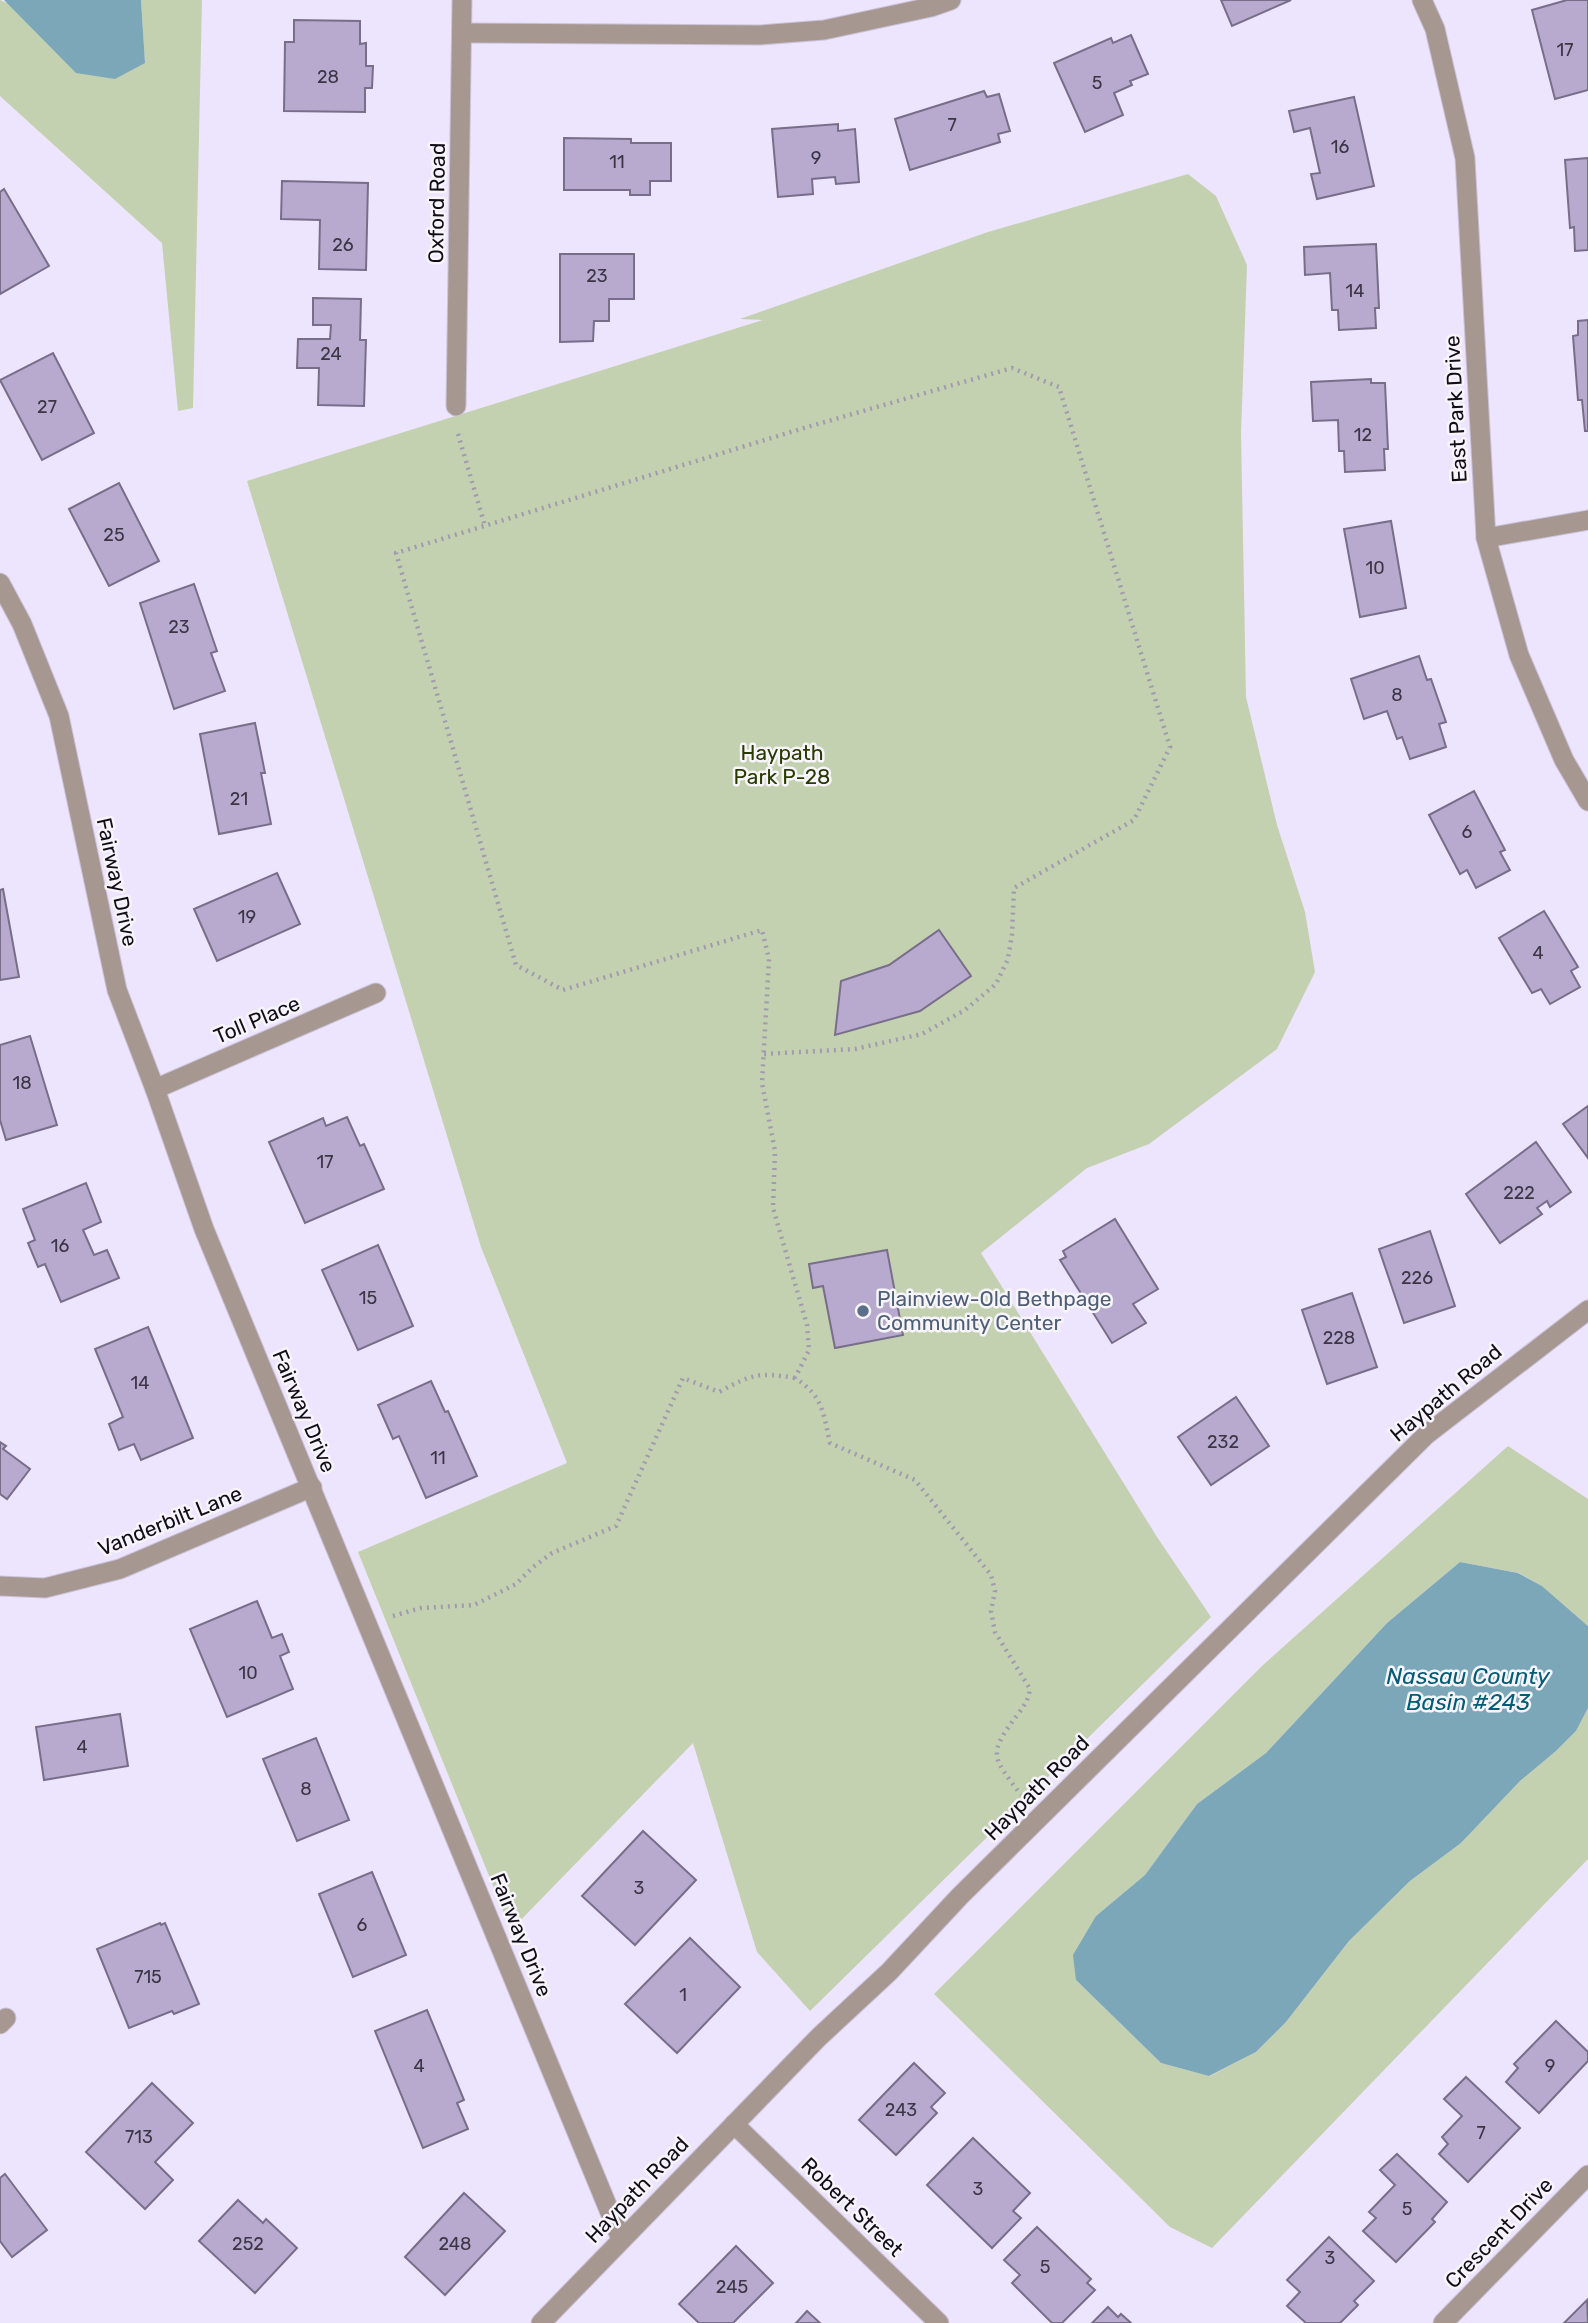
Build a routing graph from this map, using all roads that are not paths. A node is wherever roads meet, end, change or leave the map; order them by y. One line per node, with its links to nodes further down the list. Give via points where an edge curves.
1 (462, 0): 4 (street, Oxford Road)
2 (951, 0): 4 (street, via 824,30 760,35)
3 (1422, 0): 7 (street, East Park Drive, via 1435,29 1465,158)
4 (462, 33): 5 (street, Oxford Road)
5 (456, 406)
6 (1588, 520): 7 (street)
7 (1486, 538): 9 (street, East Park Drive, via 1518,654 1564,760)
8 (0, 583): 11 (street, Fairway Drive, via 59,716 117,990)
9 (1588, 801)
10 (376, 993): 11 (street, Toll Place)
11 (155, 1088): 13 (street, Fairway Drive, via 204,1229)
12 (1588, 1310): 15 (street, Haypath Road, via 1426,1435)
13 (312, 1488): 14 (street, Vanderbilt Lane, via 120,1569 45,1588); 17 (street, Fairway Drive)
14 (0, 1586)
15 (734, 2124): 17 (street, Haypath Road); 19 (street, Robert Street)
16 (1588, 2175): 20 (street, Crescent Drive)
17 (621, 2239): 18 (street, Haypath Road)
18 (541, 2323)
19 (939, 2323)
20 (1443, 2323)

